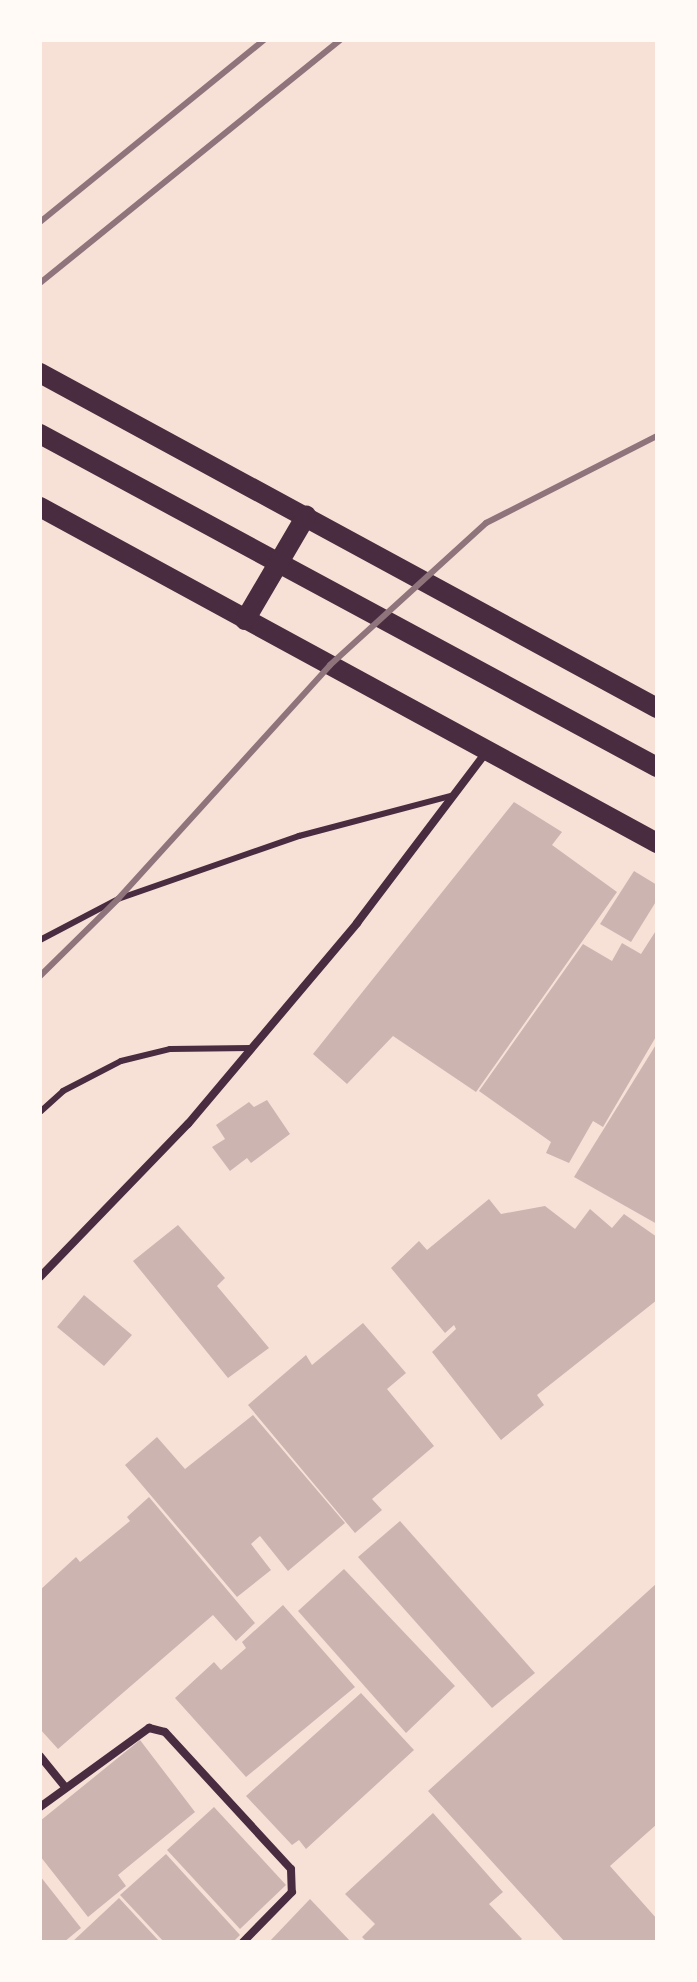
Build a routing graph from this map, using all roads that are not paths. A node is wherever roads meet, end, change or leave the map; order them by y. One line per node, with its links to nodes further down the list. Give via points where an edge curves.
1 (40, 373): 4 (main road)
2 (40, 434): 8 (main road)
3 (40, 507): 5 (main road)
4 (306, 516): 5 (main road); 6 (main road)
5 (245, 620): 7 (main road)
6 (657, 708)
7 (487, 751): 9 (street); 10 (main road)
8 (657, 767)
9 (456, 794): 11 (lane, via 299,836 118,899); 12 (street)
10 (657, 843)
11 (40, 940)
12 (251, 1048): 13 (lane, via 170,1049 121,1061 63,1091); 14 (street, via 188,1124)
13 (40, 1112)
14 (40, 1277)
15 (40, 1756): 16 (street)
16 (65, 1787): 17 (street); 18 (street, via 149,1728 165,1732 291,1869 292,1892)
17 (40, 1807)
18 (243, 1942)

